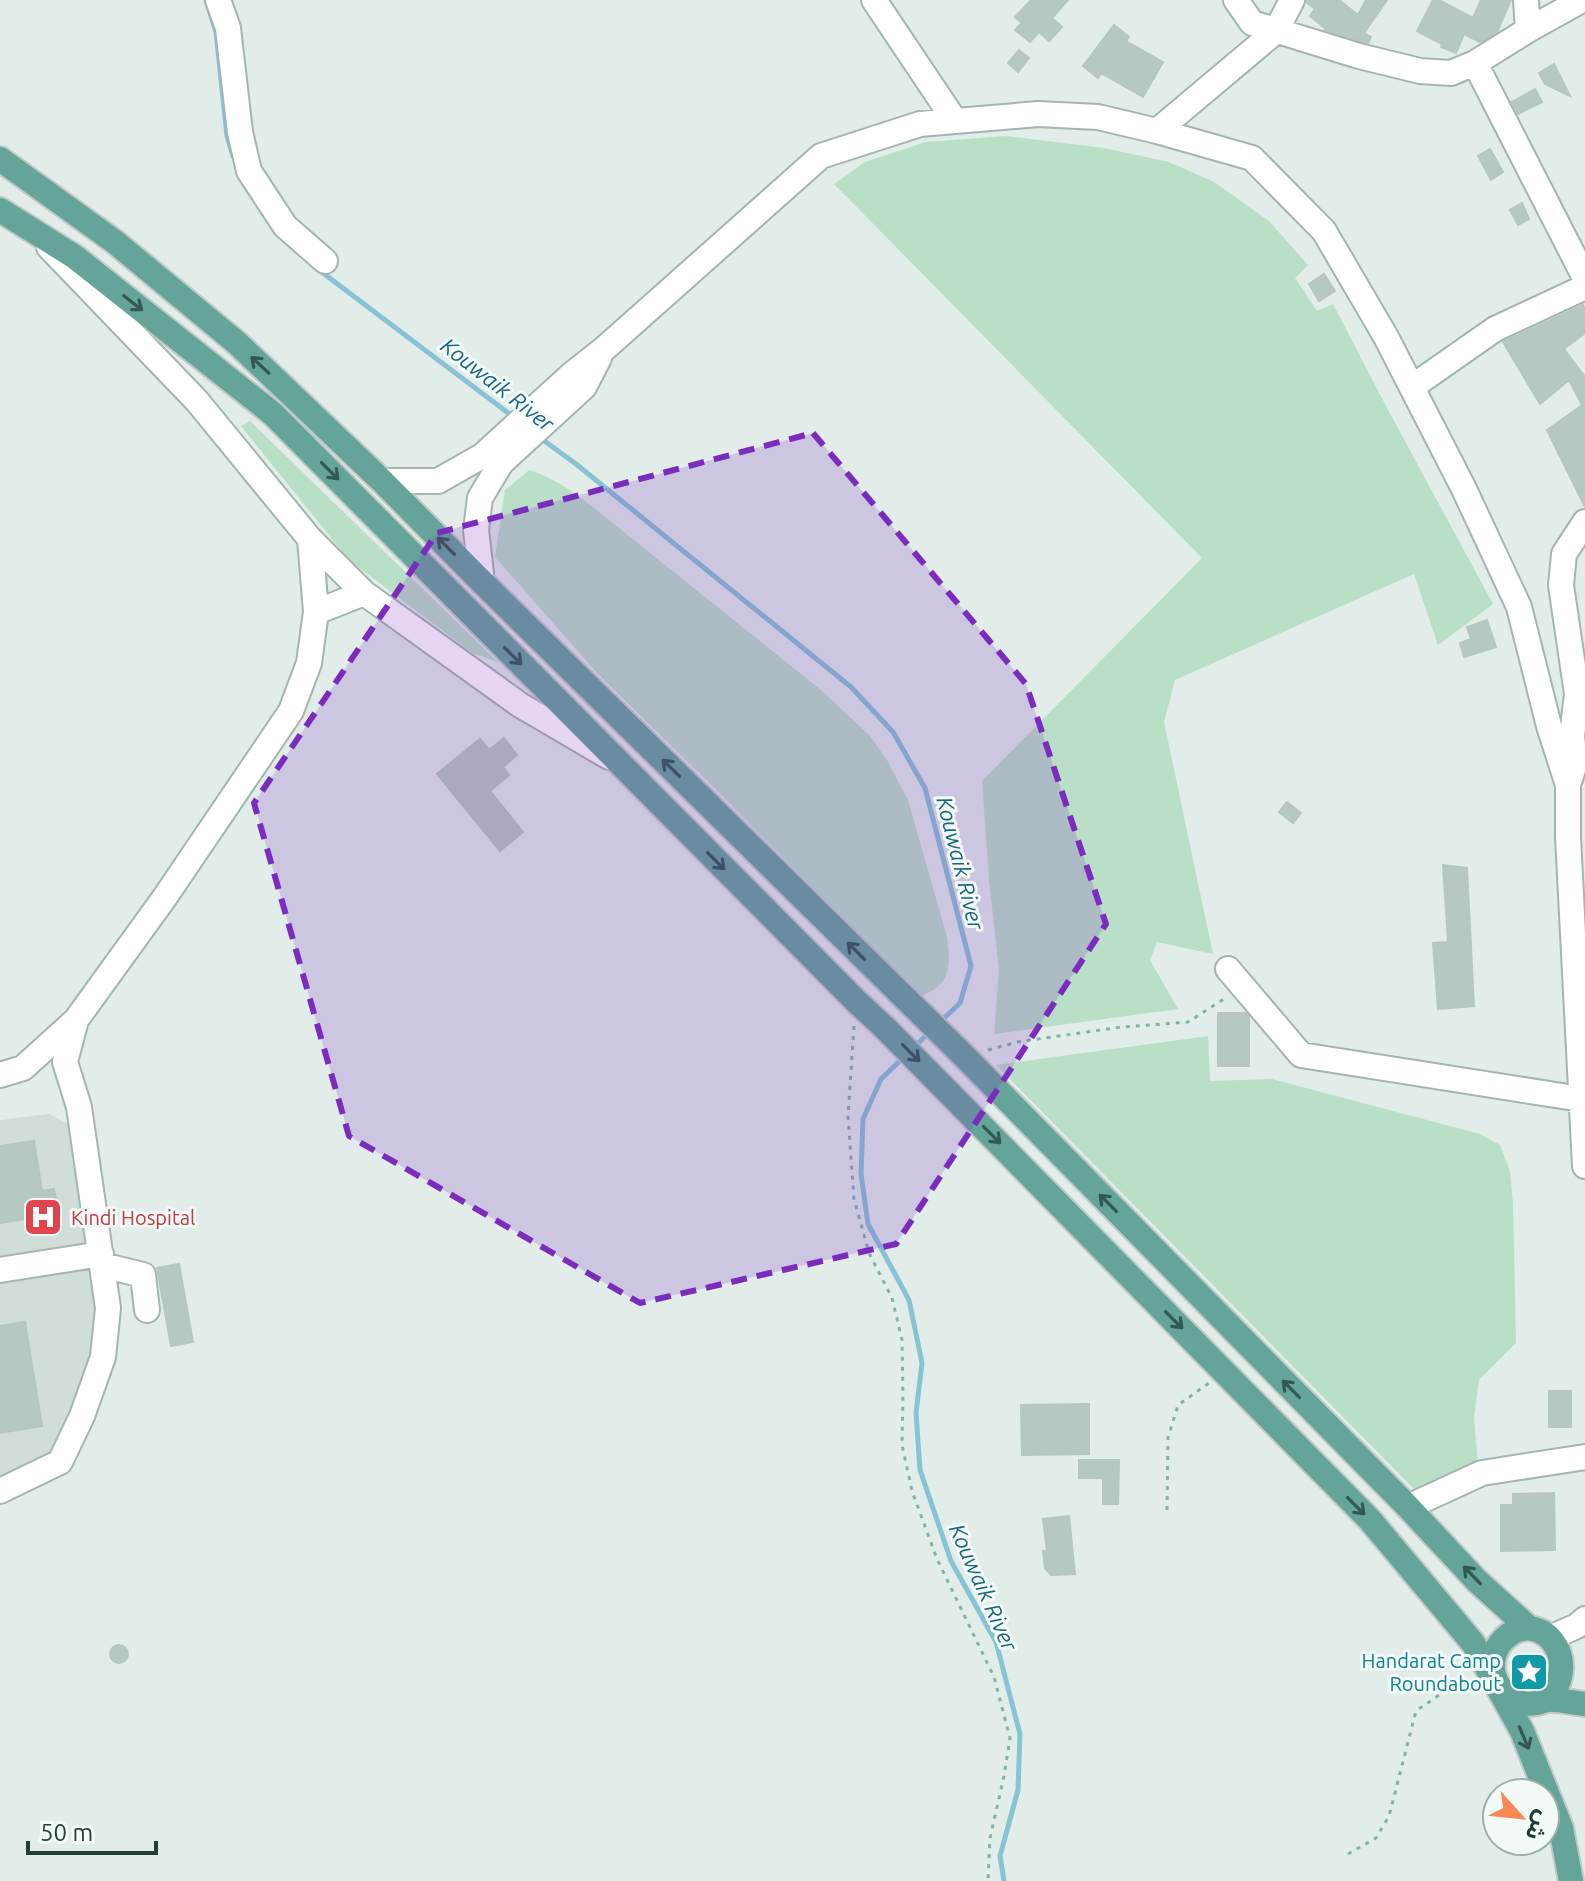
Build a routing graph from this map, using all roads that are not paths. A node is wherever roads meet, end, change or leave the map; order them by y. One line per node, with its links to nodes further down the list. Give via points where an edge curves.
1 (218, 0): 15 (street, via 228,28 249,171 285,226)
2 (874, 0): 10 (street)
3 (1236, 0): 8 (street, via 1252,23)
4 (1292, 0): 8 (street)
5 (1526, 0): 7 (street)
6 (1582, 0): 7 (street)
7 (1528, 30): 9 (street)
8 (1276, 31): 9 (street, via 1420,71 1451,73); 11 (street)
9 (1475, 63): 16 (street)
10 (955, 121): 11 (street, via 1038,114 1098,117); 19 (street, via 920,124 821,156 604,349 578,381)
11 (1157, 131): 18 (street, via 1252,158 1324,231)
12 (0, 159): 20 (main road, one-way to 12, via 237,343 115,242)
13 (0, 210): 14 (main road)
14 (37, 233): 22 (street, via 197,401); 27 (main road, one-way to 27, via 75,257 273,414)
15 (325, 261)
16 (1585, 278)
17 (1585, 287): 18 (street, via 1495,329)
18 (1412, 387): 28 (street, via 1519,607)
19 (492, 460): 20 (street, via 438,481); 23 (street, via 476,530)
20 (382, 481): 23 (main road, one-way to 20)
21 (1585, 522): 24 (street, via 1564,554)
22 (310, 539): 25 (street); 26 (street)
23 (482, 582): 39 (main road, one-way to 23, via 965,1058)
24 (1573, 582): 28 (street, via 1577,694 1575,763)
25 (364, 593): 26 (street); 27 (street, via 520,705)
26 (316, 612): 30 (street, via 309,663 291,711)
27 (618, 763): 43 (main road, one-way to 43, via 1370,1520 1473,1643)
28 (1568, 785): 32 (street)
29 (1236, 978): 32 (street, via 1301,1055)
30 (76, 1020): 31 (street, via 23,1068); 34 (street, via 65,1062 79,1107)
31 (0, 1075)
32 (1581, 1099): 33 (street)
33 (1585, 1166)
34 (102, 1260): 35 (street); 36 (street, via 143,1275); 38 (street, via 108,1308 103,1357 82,1416 60,1462)
35 (0, 1270)
36 (147, 1310)
37 (1585, 1457): 39 (street, via 1482,1473)
38 (0, 1491)
39 (1408, 1507): 41 (main road, one-way to 39)
40 (1585, 1619): 42 (street)
41 (1529, 1628): 42 (main road); 43 (main road, via 1502,1641)
42 (1559, 1642): 44 (main road); 45 (main road, via 1568,1663 1566,1678)
43 (1491, 1674): 45 (main road, via 1506,1696 1519,1703); 47 (main road, one-way to 47, via 1522,1731 1561,1828)
44 (1585, 1691)
45 (1547, 1700): 46 (main road)
46 (1585, 1704)
47 (1571, 1881)

